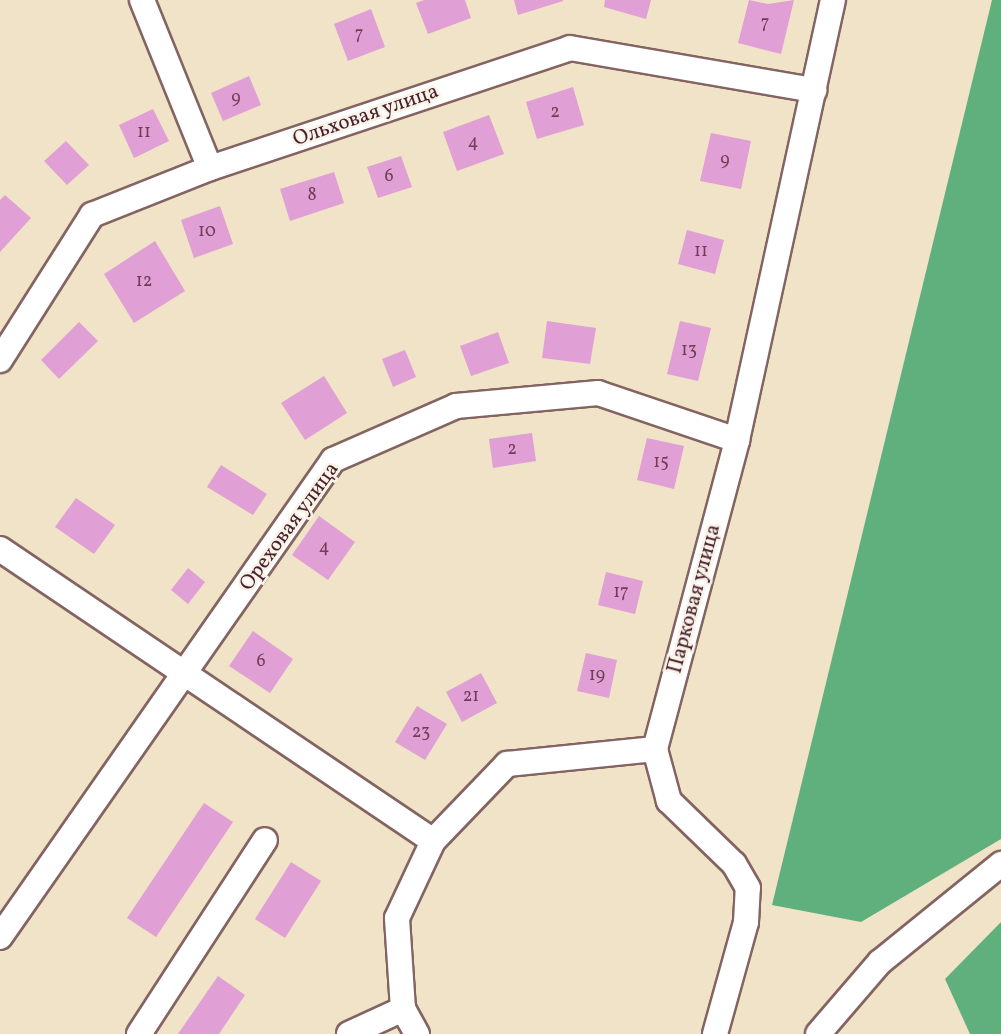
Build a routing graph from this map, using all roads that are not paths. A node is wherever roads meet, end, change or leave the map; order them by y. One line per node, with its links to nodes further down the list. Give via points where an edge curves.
1 (142, 0): 4 (street)
2 (833, 0): 3 (street, Парковая улица)
3 (814, 90): 4 (street, Ольховая улица, via 570,48); 6 (street, Парковая улица)
4 (209, 168): 5 (street, Ольховая улица, via 92,215)
5 (0, 360)
6 (737, 440): 8 (street, Ореховая улица, via 598,393 456,406 332,460); 9 (street, Парковая улица)
7 (0, 549): 8 (street)
8 (186, 675): 11 (street); 13 (street, Ореховая улица)
9 (655, 749): 11 (street, via 507,764); 18 (street, via 669,801 734,864 748,888 746,922)
10 (265, 840): 15 (street)
11 (433, 841): 14 (street, via 397,918)
12 (1001, 864): 19 (street, via 880,962)
13 (0, 937)
14 (403, 1009): 16 (street); 17 (street)
15 (139, 1034)
16 (349, 1034)
17 (417, 1034)
18 (715, 1034)
19 (818, 1034)

